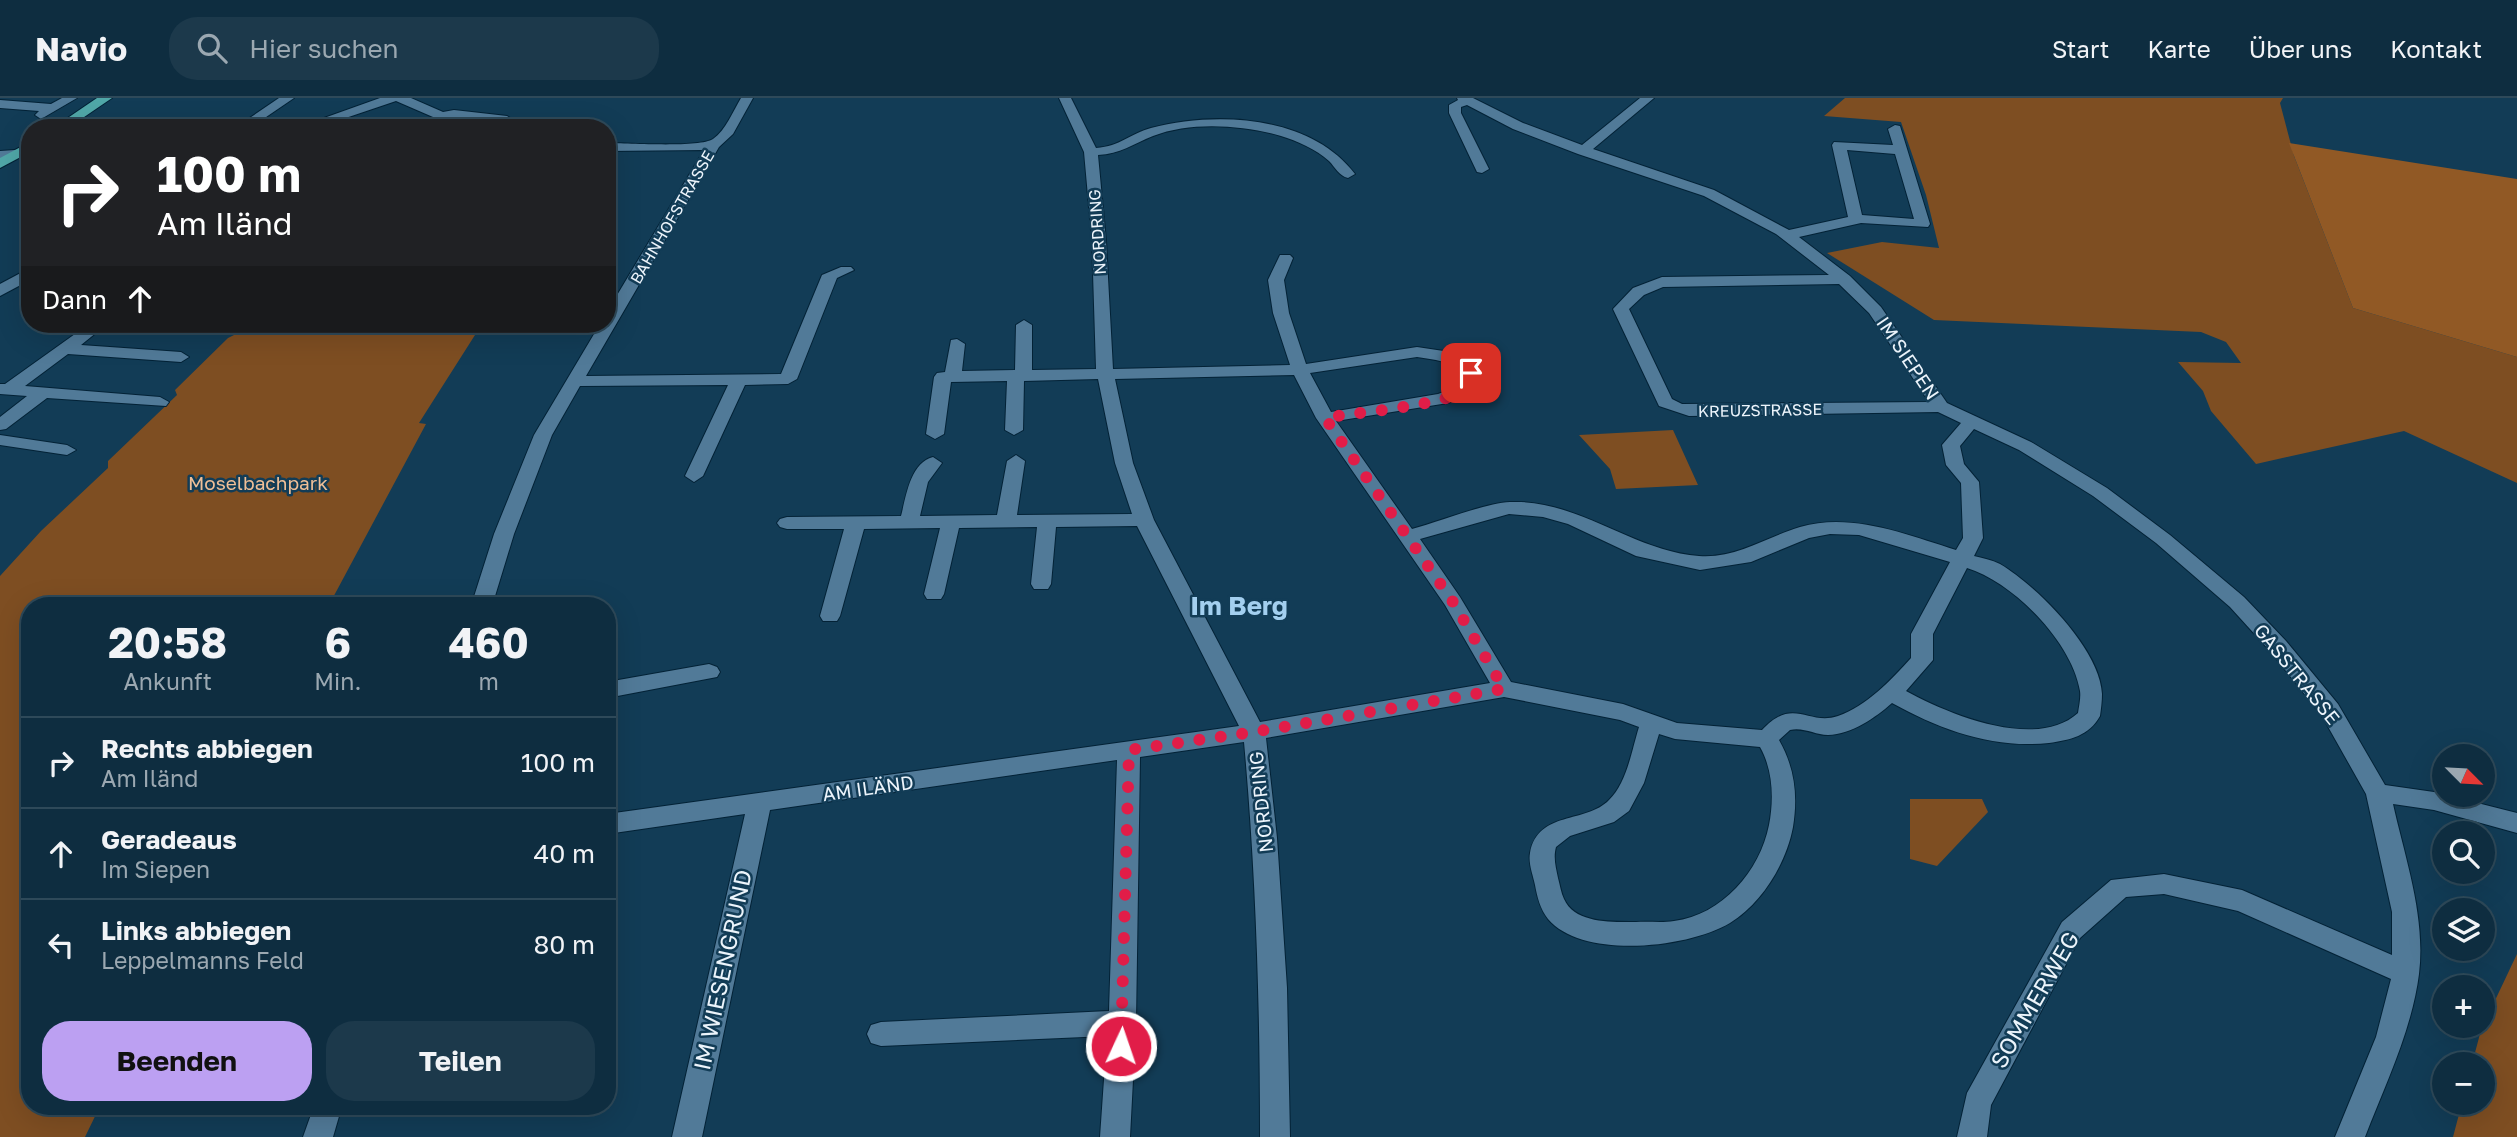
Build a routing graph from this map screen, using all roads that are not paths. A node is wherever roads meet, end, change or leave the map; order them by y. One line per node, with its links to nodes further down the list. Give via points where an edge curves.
1 (71, 98): 11 (street)
2 (106, 98): 14 (main road)
3 (288, 98): 15 (street)
4 (393, 98): 16 (street)
5 (400, 98): 12 (street)
6 (747, 98): 20 (street, BAHNHOFSTRASSE, via 726,134)
7 (1065, 98): 24 (street, NORDRING)
8 (1648, 98): 23 (street)
9 (1465, 99): 23 (street, IM SIEPEN); 29 (street, via 1455,105 1455,113)
10 (0, 104): 11 (street)
11 (53, 108): 13 (street)
12 (442, 116): 17 (street); 18 (street)
13 (34, 119)
14 (73, 119)
15 (256, 119)
16 (329, 119)
17 (438, 119)
18 (498, 119)
19 (1895, 128): 22 (street)
20 (714, 145): 21 (street); 38 (street, BAHNHOFSTRASSE)
21 (616, 146)
22 (1901, 150): 31 (street, via 1839,145); 31 (street, via 1923,224)
23 (1583, 151): 32 (street, IM SIEPEN, via 1709,193)
24 (1091, 152): 30 (street, via 1118,149 1153,132 1200,124 1248,126 1308,141 1338,159); 46 (street, NORDRING)
25 (21, 154): 26 (street)
26 (0, 155)
27 (21, 155): 28 (main road)
28 (0, 164)
29 (1482, 169)
30 (1348, 174)
31 (1856, 220): 32 (street)
32 (1787, 235): 36 (street, IM SIEPEN)
33 (1285, 258): 45 (street, via 1276,280 1281,313)
34 (846, 270): 49 (street, via 830,275 788,379)
35 (21, 278): 37 (street)
36 (1845, 279): 54 (street, IM SIEPEN, via 1875,310); 54 (street, KREUZSTRASSE, via 1662,282 1643,287 1621,309 1665,402 1676,408)
37 (0, 291)
38 (616, 311)
39 (1024, 325): 47 (street)
40 (87, 333): 43 (street)
41 (603, 333): 50 (street, BAHNHOFSTRASSE)
42 (957, 344): 48 (street)
43 (65, 349): 44 (street); 51 (street)
44 (181, 357)
45 (1300, 370): 46 (street); 55 (street); 55 (street, via 1417,352 1451,357 1471,373 1467,389 1442,399)
46 (1105, 372): 47 (street); 65 (street, NORDRING, via 1124,463)
47 (1020, 375): 48 (street); 58 (street)
48 (953, 376): 59 (street, via 943,377)
49 (739, 380): 50 (street); 64 (street)
50 (575, 381): 76 (street, BAHNHOFSTRASSE, via 543,435)
51 (4, 389): 52 (street)
52 (44, 392): 53 (street); 57 (street)
53 (160, 402)
54 (1941, 407): 56 (street, IM SIEPEN)
55 (1325, 418): 72 (street)
56 (1972, 421): 73 (street, via 1951,445 1955,465 1970,482 1973,538); 86 (street, GASSTRASSE, via 2025,446 2100,492 2237,602 2330,710)
57 (0, 425)
58 (1014, 430)
59 (935, 434)
60 (0, 440): 61 (street)
61 (67, 450)
62 (1016, 461): 66 (street)
63 (933, 463): 69 (street, via 919,481)
64 (694, 476)
65 (1144, 520): 67 (street); 83 (street, NORDRING)
66 (1006, 521): 67 (street); 70 (street)
67 (1047, 521): 74 (street)
68 (856, 522): 69 (street); 71 (street); 77 (street)
69 (909, 522): 70 (street)
70 (951, 522): 75 (street)
71 (787, 523)
72 (1409, 536): 73 (street, via 1509,508 1544,510 1643,551 1700,563 1744,557 1805,532 1830,527 1858,529); 80 (street)
73 (1962, 558): 81 (street, via 1922,634 1922,660); 81 (street, via 1990,568 2038,603 2080,661 2091,692 2089,716 2072,730 2035,737 1988,733 1923,711)
74 (1041, 584)
75 (934, 594)
76 (484, 597)
77 (830, 616)
78 (709, 672): 79 (street)
79 (616, 688)
80 (1504, 689): 82 (street, via 1623,712); 83 (street)
81 (1892, 693): 84 (street, via 1865,712 1829,726 1798,720 1781,723)
82 (1651, 723): 84 (street, via 1675,731); 84 (street, via 1618,808 1558,830 1545,841 1541,857 1551,902 1575,925 1603,933 1677,932 1715,918 1745,897 1781,835 1780,764)
83 (1254, 732): 85 (street, AM ILÄND); 97 (street, NORDRING, via 1274,988)
84 (1767, 739)
85 (1129, 750): 87 (street, AM ILÄND); 91 (street)
86 (2378, 793): 89 (street, via 2434,801); 90 (street, GASSTRASSE, via 2405,912)
87 (760, 804): 88 (street, AM ILÄND); 95 (street, IM WIESENGRUND)
88 (616, 823)
89 (2517, 823)
90 (2406, 974): 98 (street, SOMMERWEG, via 2242,901 2164,884 2120,887 2071,930 1977,1103); 99 (street, GASSTRASSE, via 2390,1037)
91 (1122, 1023): 92 (street); 96 (street)
92 (881, 1034)
93 (325, 1115): 94 (street)
94 (318, 1137)
95 (687, 1137)
96 (1115, 1137)
97 (1275, 1137)
98 (1972, 1137)
99 (2350, 1137)

